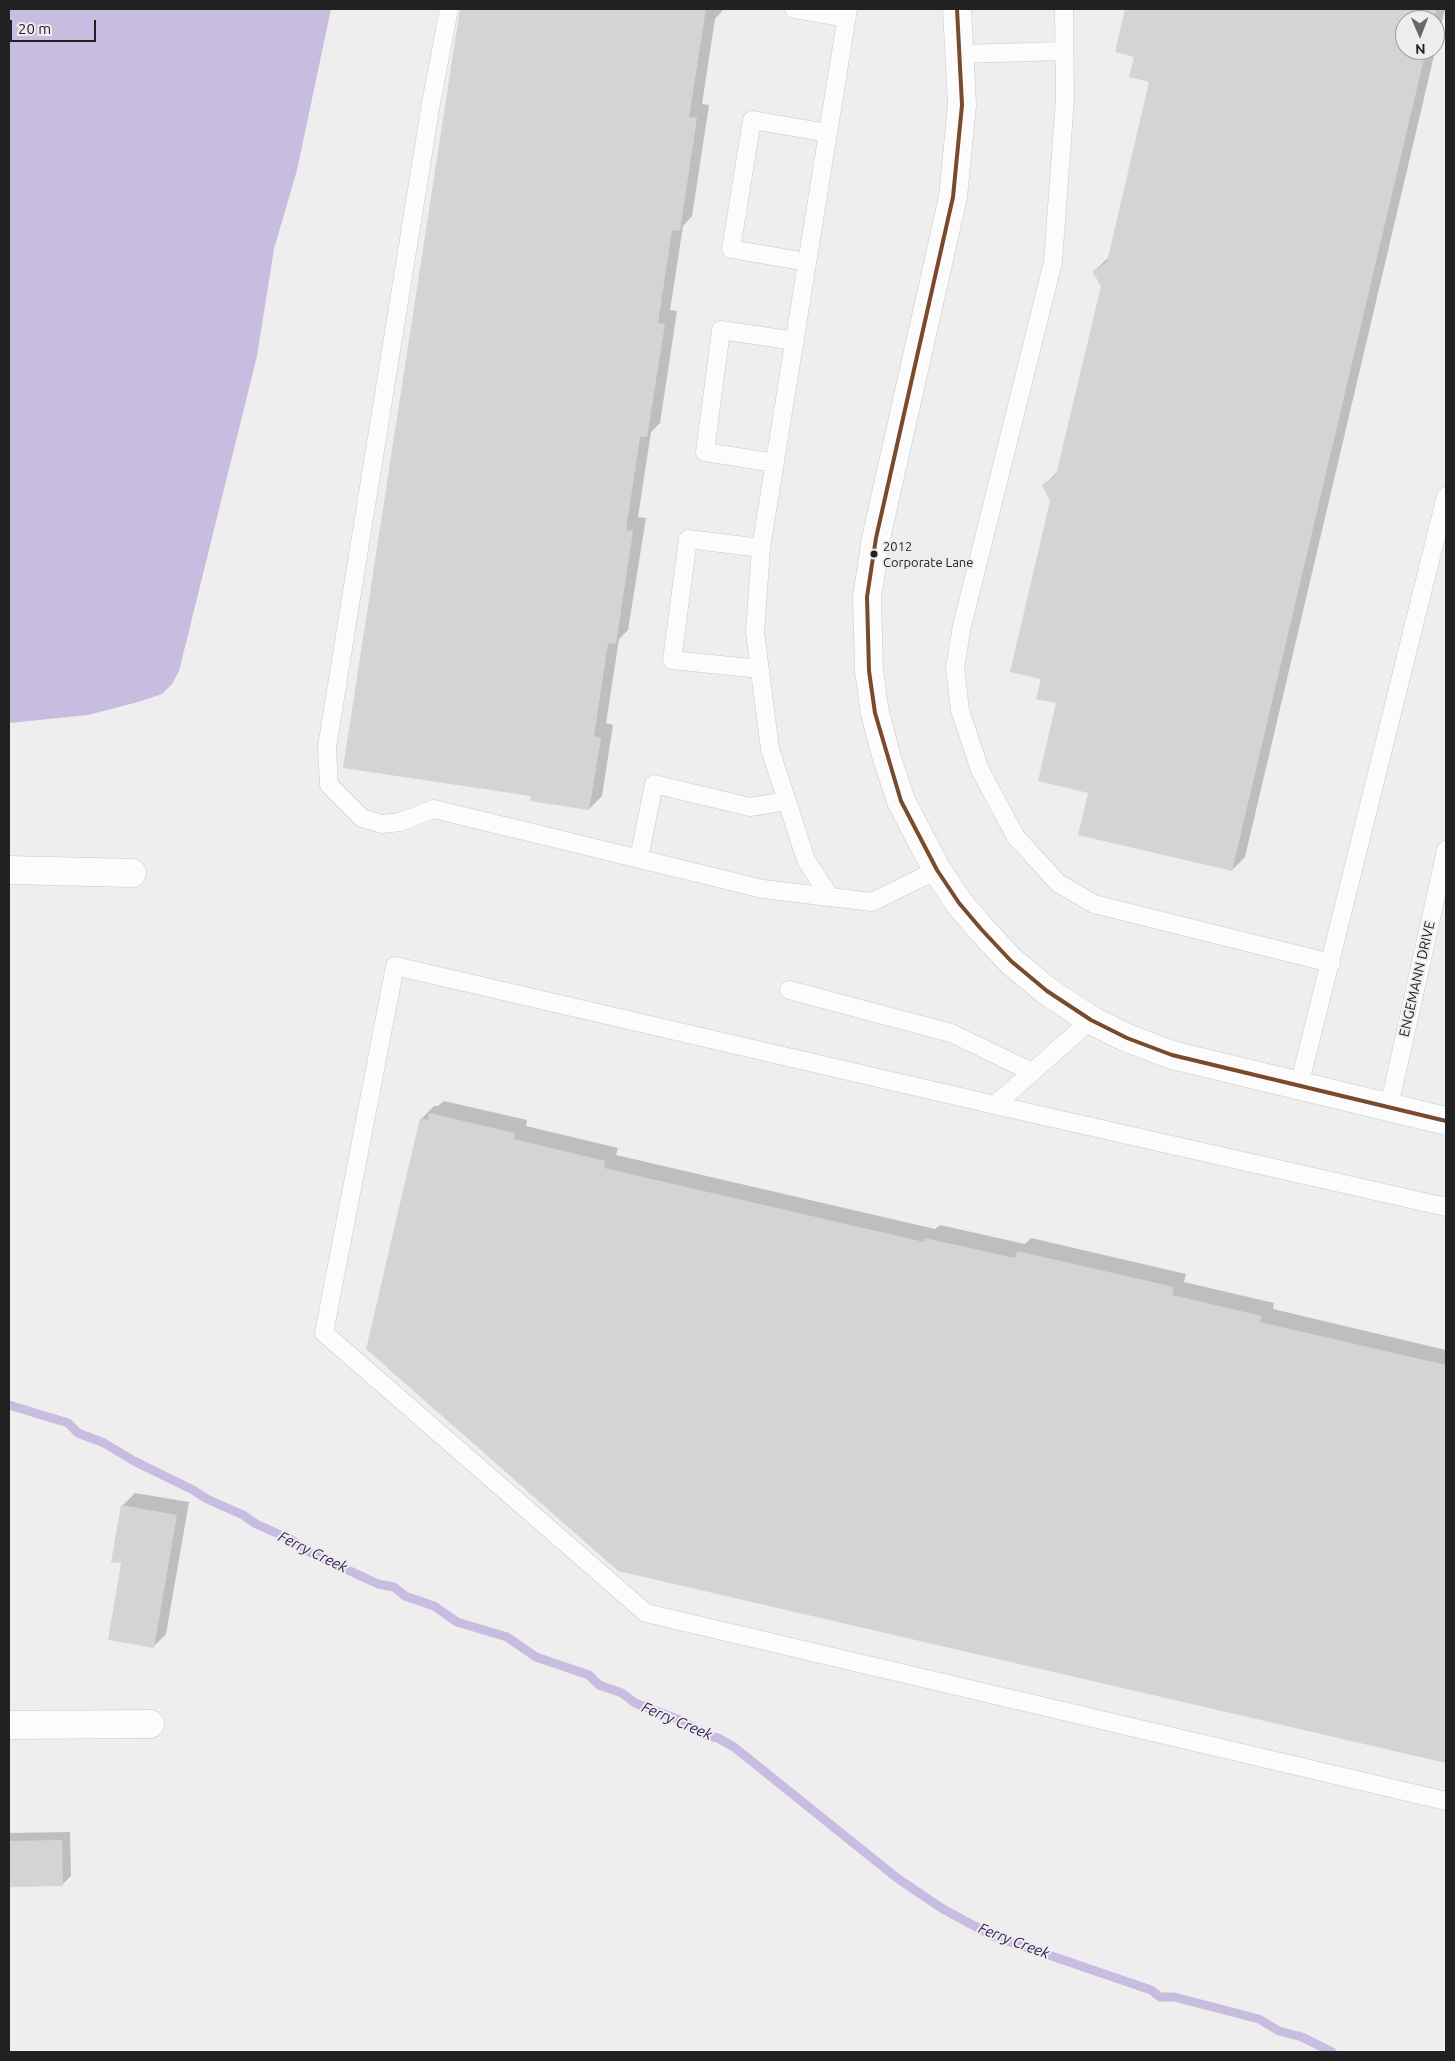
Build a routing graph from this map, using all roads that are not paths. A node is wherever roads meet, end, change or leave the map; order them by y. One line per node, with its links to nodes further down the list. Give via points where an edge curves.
1 (449, 9): 17 (lane, via 327,747 330,785 362,818 382,824 400,822 434,809)
2 (794, 9): 5 (lane)
3 (957, 9): 7 (street)
4 (1064, 9): 6 (lane)
5 (847, 13): 8 (lane)
6 (1064, 51): 7 (lane); 22 (lane, via 1053,262 962,626 955,668 960,710 980,770 1016,838 1058,884 1094,904)
7 (960, 54): 19 (street, via 962,105 953,197 876,538 868,597 869,671 875,713 901,801)
8 (828, 132): 9 (lane); 9 (lane, via 752,120 730,249)
9 (807, 262): 10 (lane)
10 (794, 341): 11 (lane); 11 (lane, via 721,330 705,452)
11 (774, 463): 13 (lane)
12 (1446, 496): 22 (lane)
13 (761, 548): 14 (lane, via 755,632); 14 (lane, via 688,539 672,660)
14 (760, 669): 15 (lane, via 770,749)
15 (787, 801): 17 (lane, via 750,807 654,784); 21 (lane, via 806,860)
16 (1446, 850): 28 (lane, ENGEMANN DRIVE)
17 (639, 858): 21 (lane, via 763,889)
18 (9, 870): 20 (street)
19 (937, 870): 21 (lane, via 872,902); 24 (street, via 959,903 1011,960 1047,991)
20 (132, 873)
21 (830, 898)
22 (1331, 963): 26 (lane)
23 (789, 990): 25 (lane, via 951,1033)
24 (1091, 1020): 25 (lane); 26 (street, via 1172,1056)
25 (1032, 1072): 27 (lane)
26 (1299, 1086): 28 (street)
27 (995, 1105): 30 (lane); 33 (lane, via 395,966 324,1333 646,1613)
28 (1389, 1107): 29 (street)
29 (1446, 1121)
30 (1446, 1207)
31 (150, 1724): 32 (street)
32 (9, 1726)
33 (1446, 1802)

